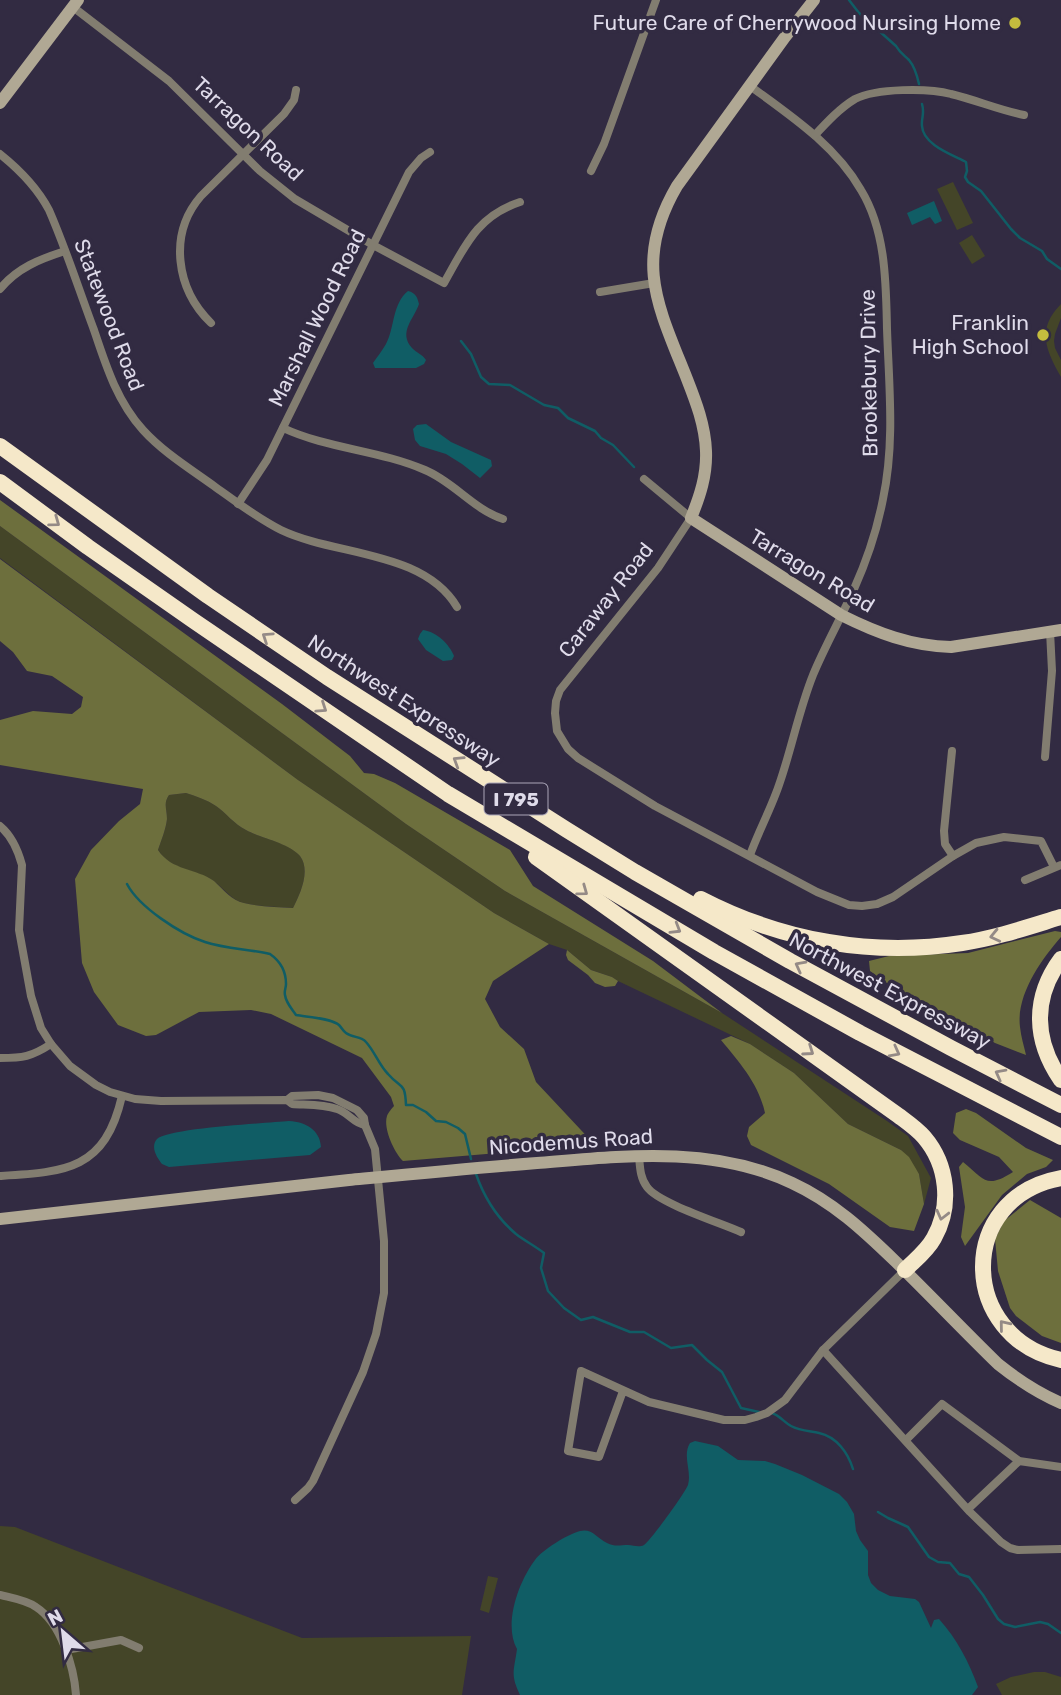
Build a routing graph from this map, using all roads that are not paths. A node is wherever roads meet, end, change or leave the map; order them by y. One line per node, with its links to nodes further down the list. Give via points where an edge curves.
1 (656, 0): 12 (street)
2 (814, 0): 4 (street, Caraway Road)
3 (75, 3): 6 (street); 11 (street, Tarragon Road, via 169,81)
4 (750, 86): 8 (street, Brookebury Drive); 16 (street, Caraway Road, via 667,202 654,242)
5 (296, 90): 11 (street, via 284,114)
6 (0, 103)
7 (1024, 115): 8 (street, via 950,93 879,91 851,101)
8 (815, 135): 28 (street, Brookebury Drive, via 863,192 876,227 886,279 891,442 884,497 869,551)
9 (430, 152): 14 (street, Marshall Wood Road, via 409,172)
10 (0, 154): 15 (street, Statewood Road, via 43,199)
11 (244, 155): 14 (street, Tarragon Road, via 295,199); 19 (street, via 195,203 181,234 183,276 192,300)
12 (591, 171)
13 (520, 202): 14 (street, Tarragon Road, via 484,222 444,283)
14 (373, 245): 20 (street, Marshall Wood Road)
15 (65, 251): 17 (street, via 32,263); 24 (street, Statewood Road, via 109,373 131,415 152,440)
16 (654, 284): 18 (street); 25 (street, Caraway Road, via 705,436 705,471)
17 (0, 289)
18 (600, 292)
19 (211, 323)
20 (283, 428): 24 (street, Marshall Wood Road); 26 (street, via 428,471)
21 (0, 446): 34 (highway, Northwest Expressway / I 795, one-way to 21, via 316,670)
22 (644, 480): 25 (street, Tarragon Road)
23 (0, 482): 32 (highway, I 795, one-way to 32)
24 (239, 503): 27 (street, Statewood Road, via 297,537 391,561 429,578)
25 (691, 518): 28 (street, Tarragon Road); 35 (street, Caraway Road, via 658,568 560,690 557,731 568,749 588,765)
26 (503, 519)
27 (457, 607)
28 (841, 615): 29 (street, Tarragon Road, via 883,634 936,646); 35 (street, Brookebury Drive, via 814,674 780,782)
29 (1055, 631): 31 (street)
30 (952, 751): 36 (street, via 944,831)
31 (1045, 757)
32 (449, 794): 46 (highway, I 795, one-way to 46, via 747,970); 53 (highway, one-way to 53, via 924,1137 940,1165 945,1189 943,1216 933,1240)
33 (0, 826): 41 (street, via 11,838 22,865 19,930 35,1011)
34 (567, 831): 39 (highway, one-way to 34, via 935,947 843,945 743,919); 45 (highway, Northwest Expressway / I 795, one-way to 34, via 790,961)
35 (750, 855): 36 (street, Caraway Road, via 837,901 862,906 893,897)
36 (953, 856): 37 (street, Caraway Road, via 976,843 1004,837 1041,841)
37 (1057, 866): 38 (street)
38 (1025, 880)
39 (1061, 917)
40 (1061, 959): 43 (highway, via 1044,991 1039,1026 1046,1055)
41 (51, 1044): 42 (street, via 36,1054); 44 (street, via 82,1076)
42 (0, 1058)
43 (1061, 1080)
44 (122, 1096): 48 (street, via 108,1136 89,1156 56,1171); 49 (street, via 161,1101 332,1098 364,1118)
45 (1061, 1105)
46 (1061, 1137)
47 (639, 1156): 49 (street, Nicodemus Road); 52 (street, via 642,1178 651,1193); 53 (street, Nicodemus Road, via 719,1160 790,1182 847,1216)
48 (0, 1176)
49 (379, 1177): 51 (street, Nicodemus Road); 61 (street, via 385,1268 376,1334 313,1481)
50 (1061, 1178): 55 (highway, one-way to 50, via 1032,1350 1010,1334 990,1303 983,1273 988,1236 1002,1211 1033,1188)
51 (0, 1219)
52 (741, 1231)
53 (905, 1270): 54 (street); 57 (street, Nicodemus Road, via 998,1364)
54 (823, 1350): 56 (street, via 777,1407 745,1420 723,1420 649,1402); 58 (street)
55 (1061, 1360)
56 (624, 1391): 56 (street, via 581,1371 568,1451 599,1457)
57 (1061, 1404)
58 (906, 1440): 59 (street, via 942,1404); 62 (street)
59 (1019, 1461): 60 (street); 62 (street)
60 (1061, 1467)
61 (295, 1500)
62 (968, 1509): 63 (street, via 1010,1548)
63 (1061, 1549)
64 (0, 1595): 66 (street, via 36,1606)
65 (139, 1647): 66 (street, via 121,1640)
66 (66, 1650): 67 (street)
67 (76, 1695)

